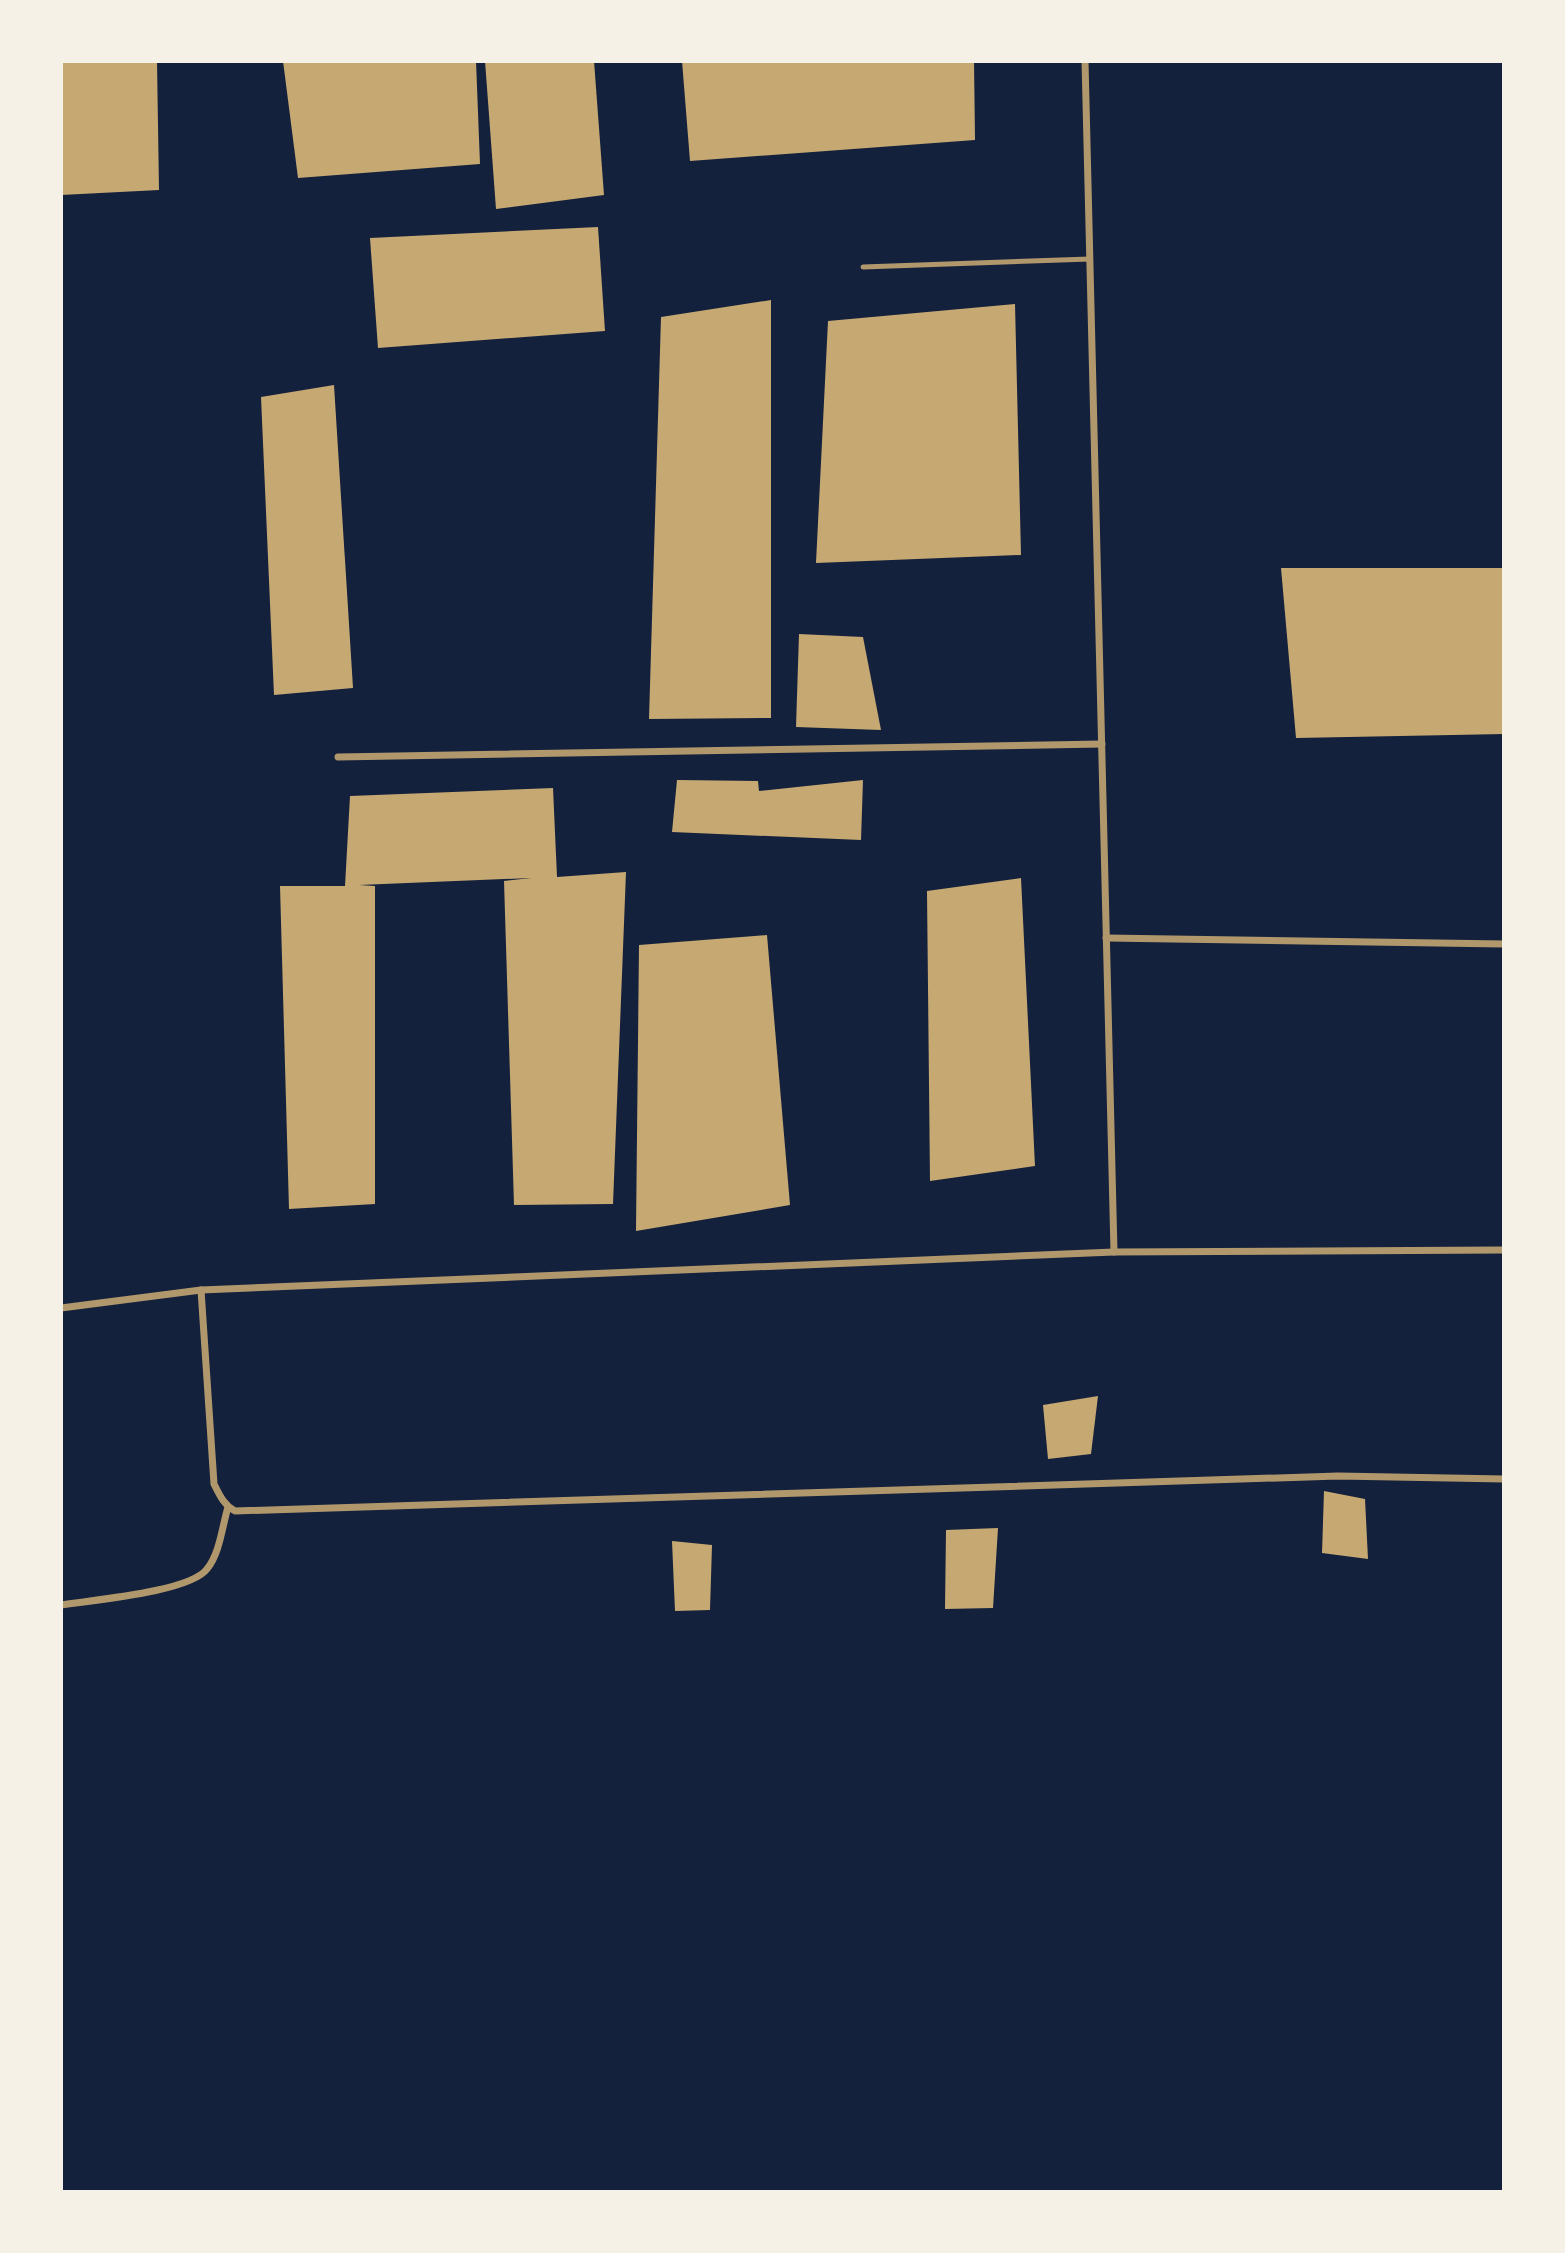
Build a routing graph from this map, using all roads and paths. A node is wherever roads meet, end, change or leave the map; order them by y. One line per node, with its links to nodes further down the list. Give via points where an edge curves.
1 (1085, 61): 2 (street)
2 (1090, 259): 3 (lane); 4 (street)
3 (863, 267)
4 (1102, 744): 5 (street); 6 (street)
5 (338, 757)
6 (1107, 939): 7 (street); 9 (street)
7 (1504, 944)
8 (1504, 1250): 9 (street)
9 (1114, 1252): 10 (street)
10 (201, 1290): 11 (street); 13 (street, via 214,1484)
11 (61, 1308)
12 (1504, 1479): 13 (street, via 1338,1476 249,1511)
13 (228, 1507): 14 (street, via 214,1559 190,1583)
14 (61, 1605)

